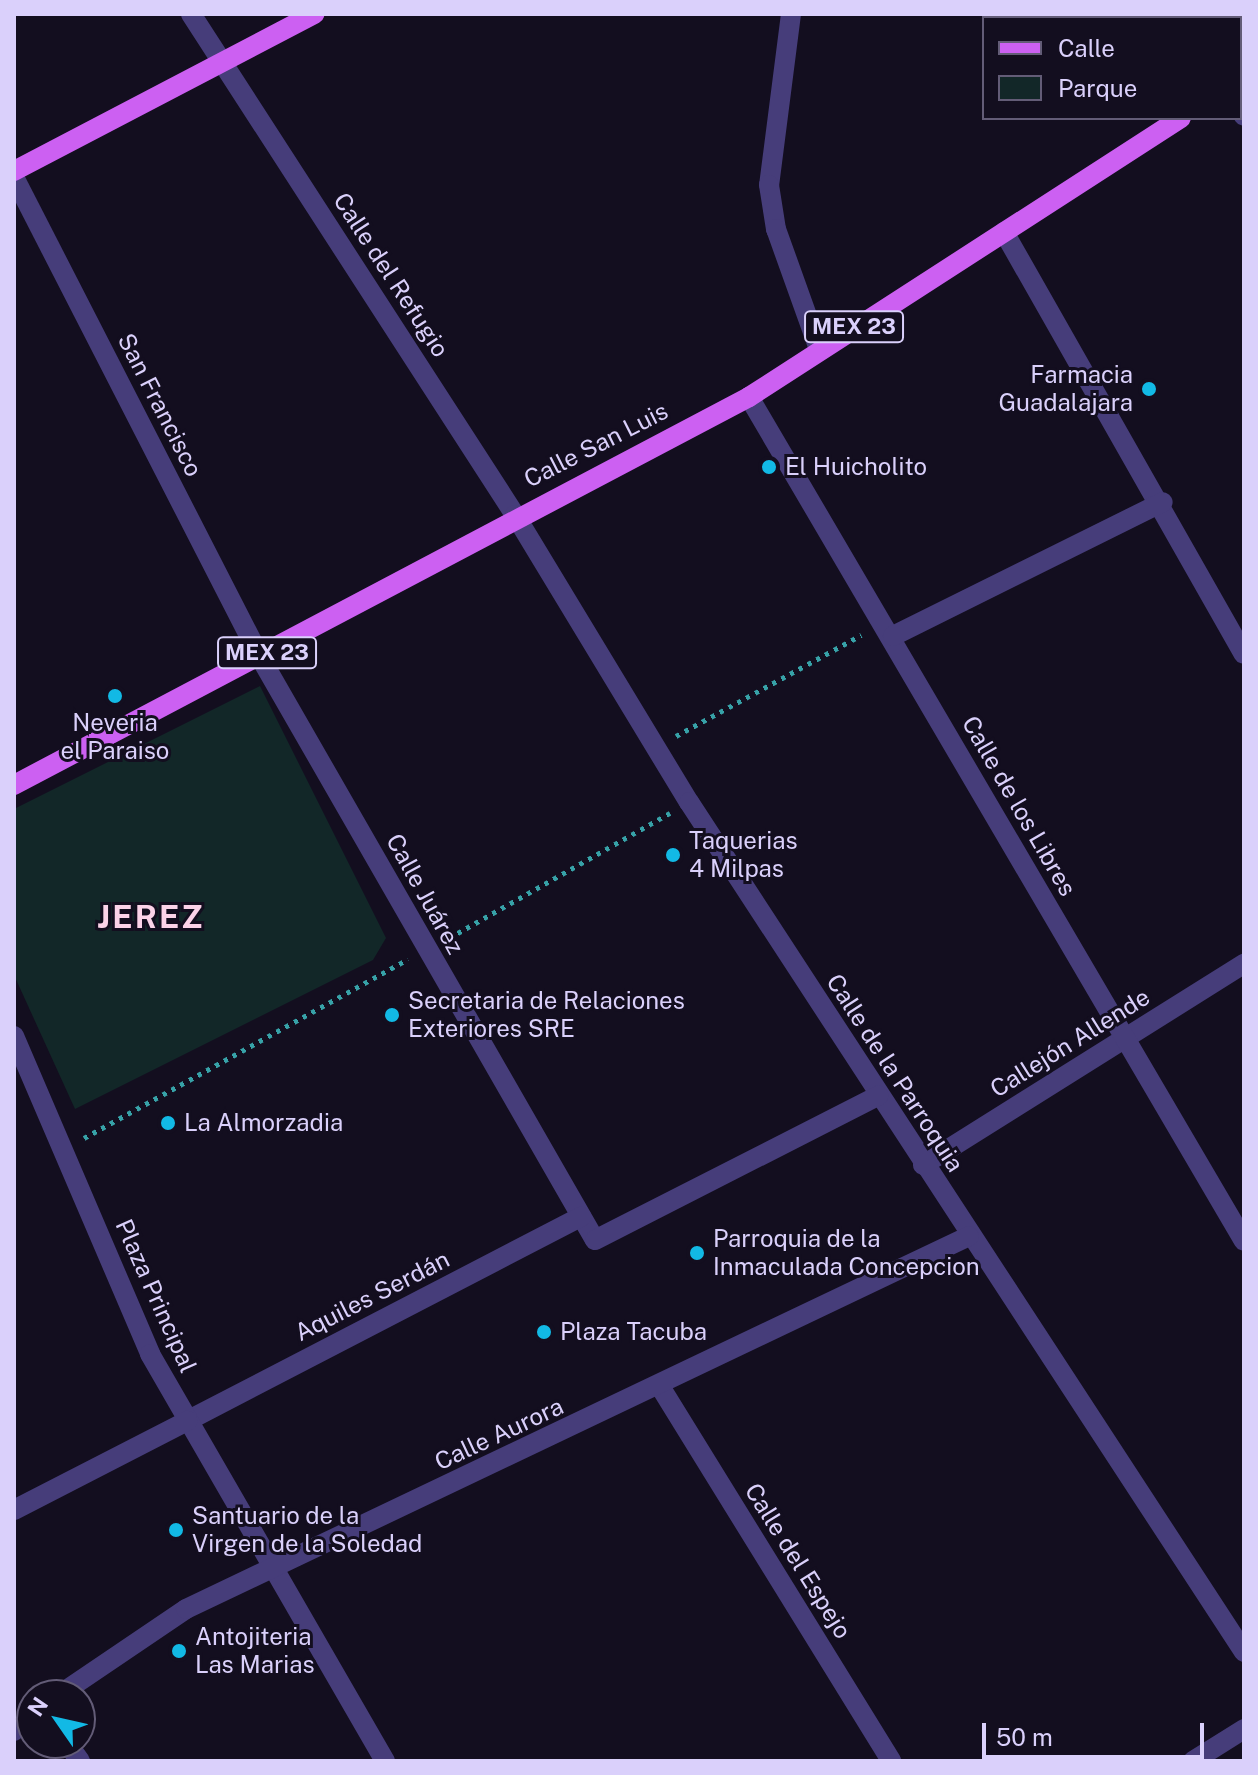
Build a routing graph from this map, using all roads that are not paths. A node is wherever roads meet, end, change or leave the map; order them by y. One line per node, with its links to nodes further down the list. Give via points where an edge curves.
1 (191, 14): 4 (street, Calle del Refugio)
2 (314, 14): 4 (main road)
3 (791, 14): 8 (street, via 769,185 776,229)
4 (223, 63): 6 (main road); 11 (street, Calle del Refugio)
5 (1178, 120): 7 (main road, Calle San Luis / MEX 23)
6 (14, 174): 14 (street, San Francisco)
7 (1004, 232): 8 (main road, Calle San Luis / MEX 23); 10 (street)
8 (819, 349): 9 (main road, Calle San Luis / MEX 23)
9 (749, 397): 11 (main road, Calle San Luis / MEX 23); 12 (street, Calle de los Libres)
10 (1163, 502): 12 (street); 13 (street)
11 (515, 515): 14 (main road, Calle San Luis / MEX 23); 19 (street, Calle de la Parroquia, via 689,802)
12 (890, 628): 18 (street, Calle de los Libres)
13 (1244, 654)
14 (260, 657): 15 (main road, Calle San Luis / MEX 23); 21 (street, Calle Juárez)
15 (14, 785)
16 (1244, 964): 18 (street, Callejón Allende)
17 (14, 1036): 25 (street, Plaza Principal, via 150,1354)
18 (1127, 1039): 20 (street, Callejón Allende); 23 (street, Calle de los Libres)
19 (878, 1096): 20 (street, Calle de la Parroquia); 21 (street, Calle Juárez, via 595,1240)
20 (923, 1165): 22 (street, Calle de la Parroquia)
21 (581, 1217): 25 (street, Aquiles Serdán)
22 (969, 1236): 24 (street, Calle Aurora); 28 (street, Calle de la Parroquia)
23 (1244, 1241)
24 (661, 1388): 27 (street, Calle Aurora); 32 (street, Calle del Espejo)
25 (187, 1421): 26 (street, Aquiles Serdán); 27 (street, Plaza Principal)
26 (14, 1510)
27 (270, 1568): 29 (street, Calle Aurora, via 186,1609); 31 (street, Plaza Principal)
28 (1244, 1652)
29 (83, 1679)
30 (1244, 1729): 33 (street)
31 (385, 1761)
32 (891, 1761)
33 (1193, 1761)

